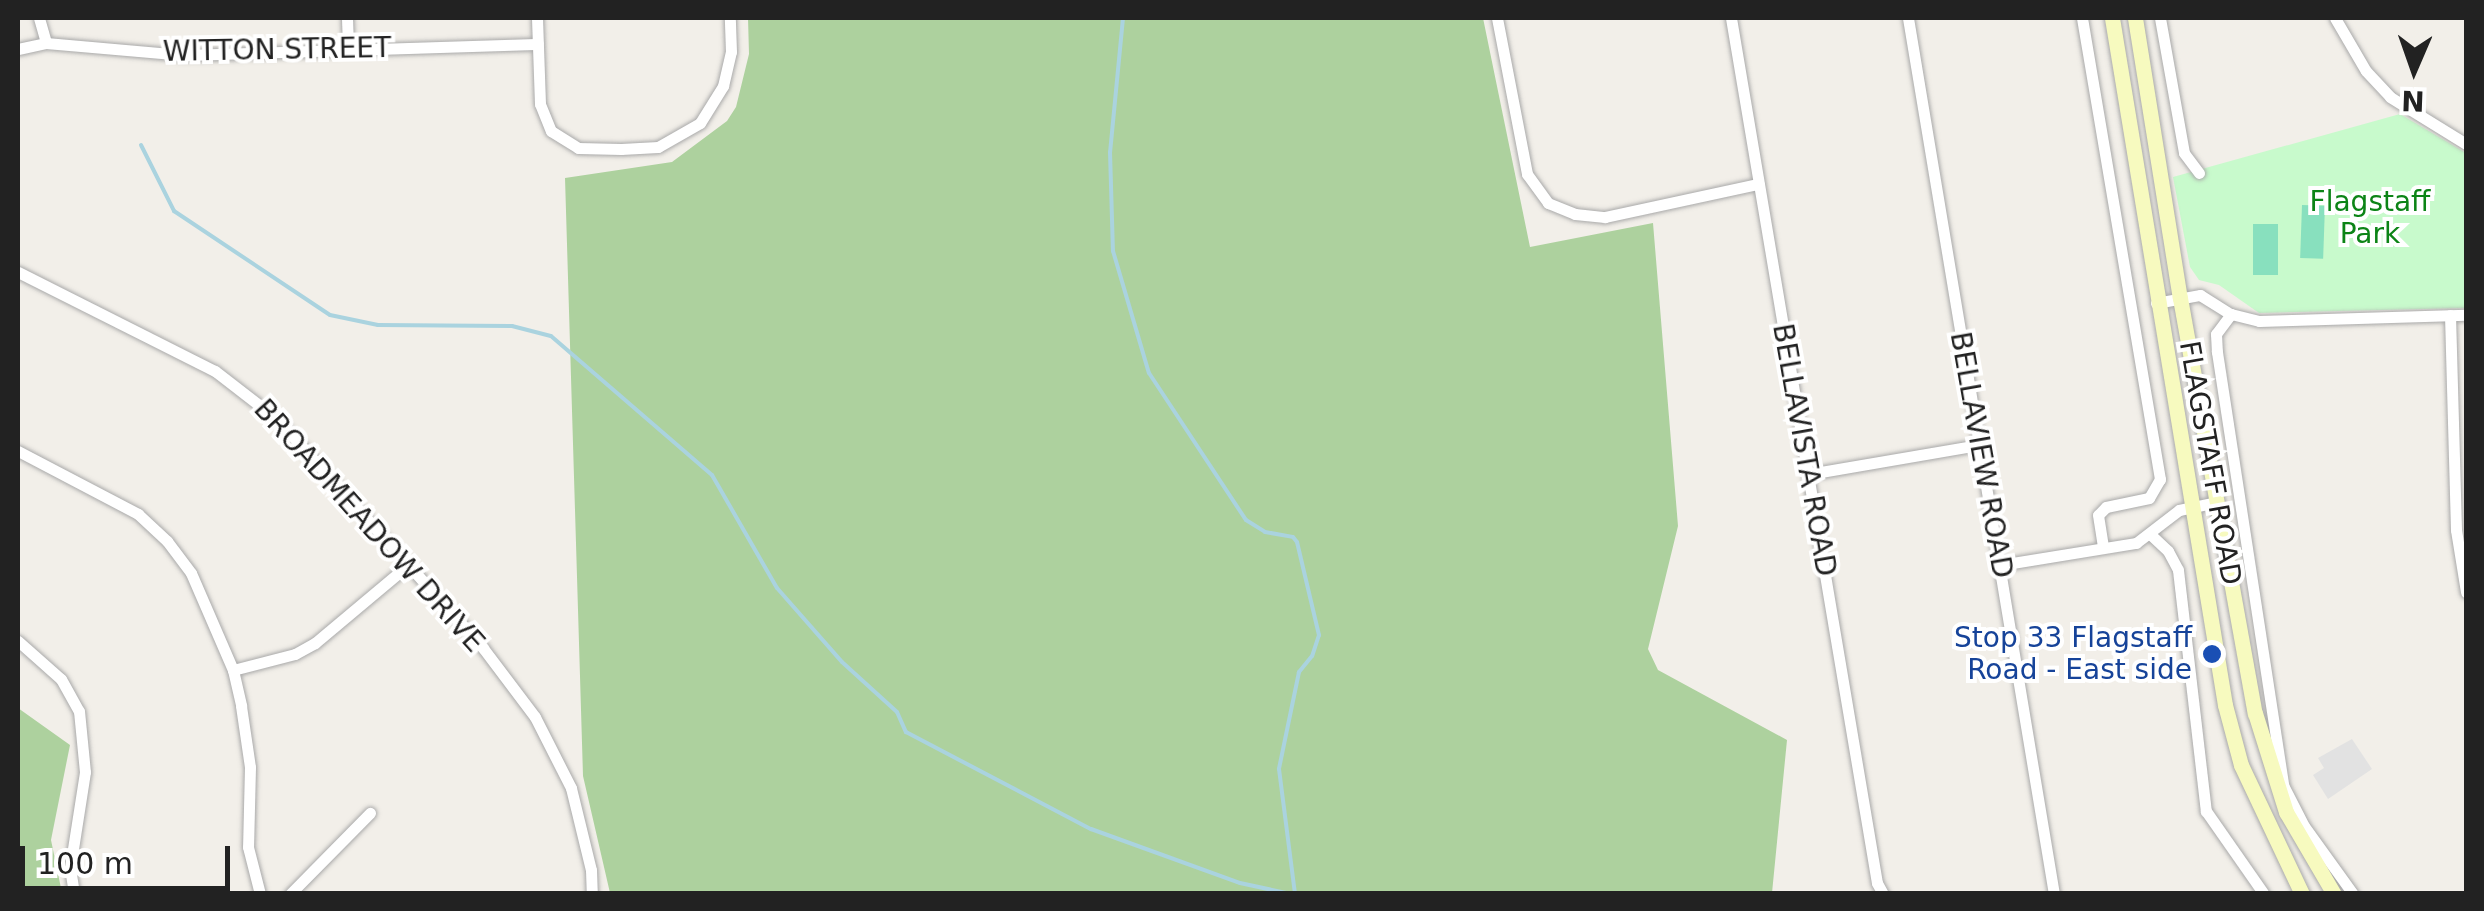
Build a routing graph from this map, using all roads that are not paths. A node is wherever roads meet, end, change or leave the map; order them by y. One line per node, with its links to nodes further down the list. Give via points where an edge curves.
1 (39, 18): 13 (street)
2 (347, 18): 16 (street)
3 (537, 18): 14 (street)
4 (730, 18): 14 (street, via 731,52 716,103 700,123 658,147 578,148 564,142 543,118)
5 (1497, 18): 19 (street, via 1527,174 1548,203 1605,217)
6 (1731, 18): 19 (street, BELLAVISTA ROAD)
7 (1908, 18): 26 (street, BELLAVIEW ROAD)
8 (2082, 18): 32 (street, FLAGSTAFF ROAD, via 2160,479 2148,498 2098,514)
9 (2112, 18): 22 (main road, FLAGSTAFF ROAD)
10 (2136, 18): 21 (main road, FLAGSTAFF ROAD)
11 (2160, 18): 18 (street, via 2184,153)
12 (2335, 18): 17 (street, via 2390,97)
13 (46, 42): 15 (street, WITTON STREET); 16 (street, WITTON STREET, via 184,55)
14 (538, 44): 16 (street, WITTON STREET)
15 (18, 49)
16 (348, 50)
17 (2466, 144)
18 (2199, 173)
19 (1758, 184): 28 (street, BELLAVISTA ROAD)
20 (18, 272): 33 (street, BROADMEADOW DRIVE, via 246,392)
21 (2180, 298): 22 (street); 23 (street, via 2200,295); 29 (main road, FLAGSTAFF ROAD)
22 (2156, 303): 30 (main road, FLAGSTAFF ROAD)
23 (2231, 314): 24 (street, via 2260,320); 48 (street, via 2216,334 2217,352 2283,786)
24 (2450, 315): 25 (street); 35 (street, via 2456,530)
25 (2466, 315)
26 (1978, 445): 28 (street); 34 (street, BELLAVIEW ROAD)
27 (18, 452): 37 (street, via 138,514 167,541 191,573)
28 (1809, 474): 39 (street, BELLAVISTA ROAD)
29 (2216, 502): 30 (street); 47 (main road, FLAGSTAFF ROAD, via 2265,750 2286,812)
30 (2191, 506): 31 (street); 46 (main road, FLAGSTAFF ROAD, via 2241,764)
31 (2152, 535): 32 (street); 45 (street, via 2178,570 2206,811)
32 (2103, 548): 34 (street)
33 (408, 565): 37 (street, via 316,643); 43 (street, BROADMEADOW DRIVE, via 535,717 571,788)
34 (2000, 565): 44 (street, BELLAVIEW ROAD)
35 (2466, 592)
36 (18, 641): 40 (street, via 61,679 79,710 85,772 70,868)
37 (233, 670): 41 (street, via 250,767 248,846)
38 (370, 813): 42 (street)
39 (1880, 888)
40 (74, 894)
41 (260, 894)
42 (290, 894)
43 (592, 894)
44 (2054, 894)
45 (2264, 894)
46 (2302, 894)
47 (2334, 894)
48 (2353, 894)

